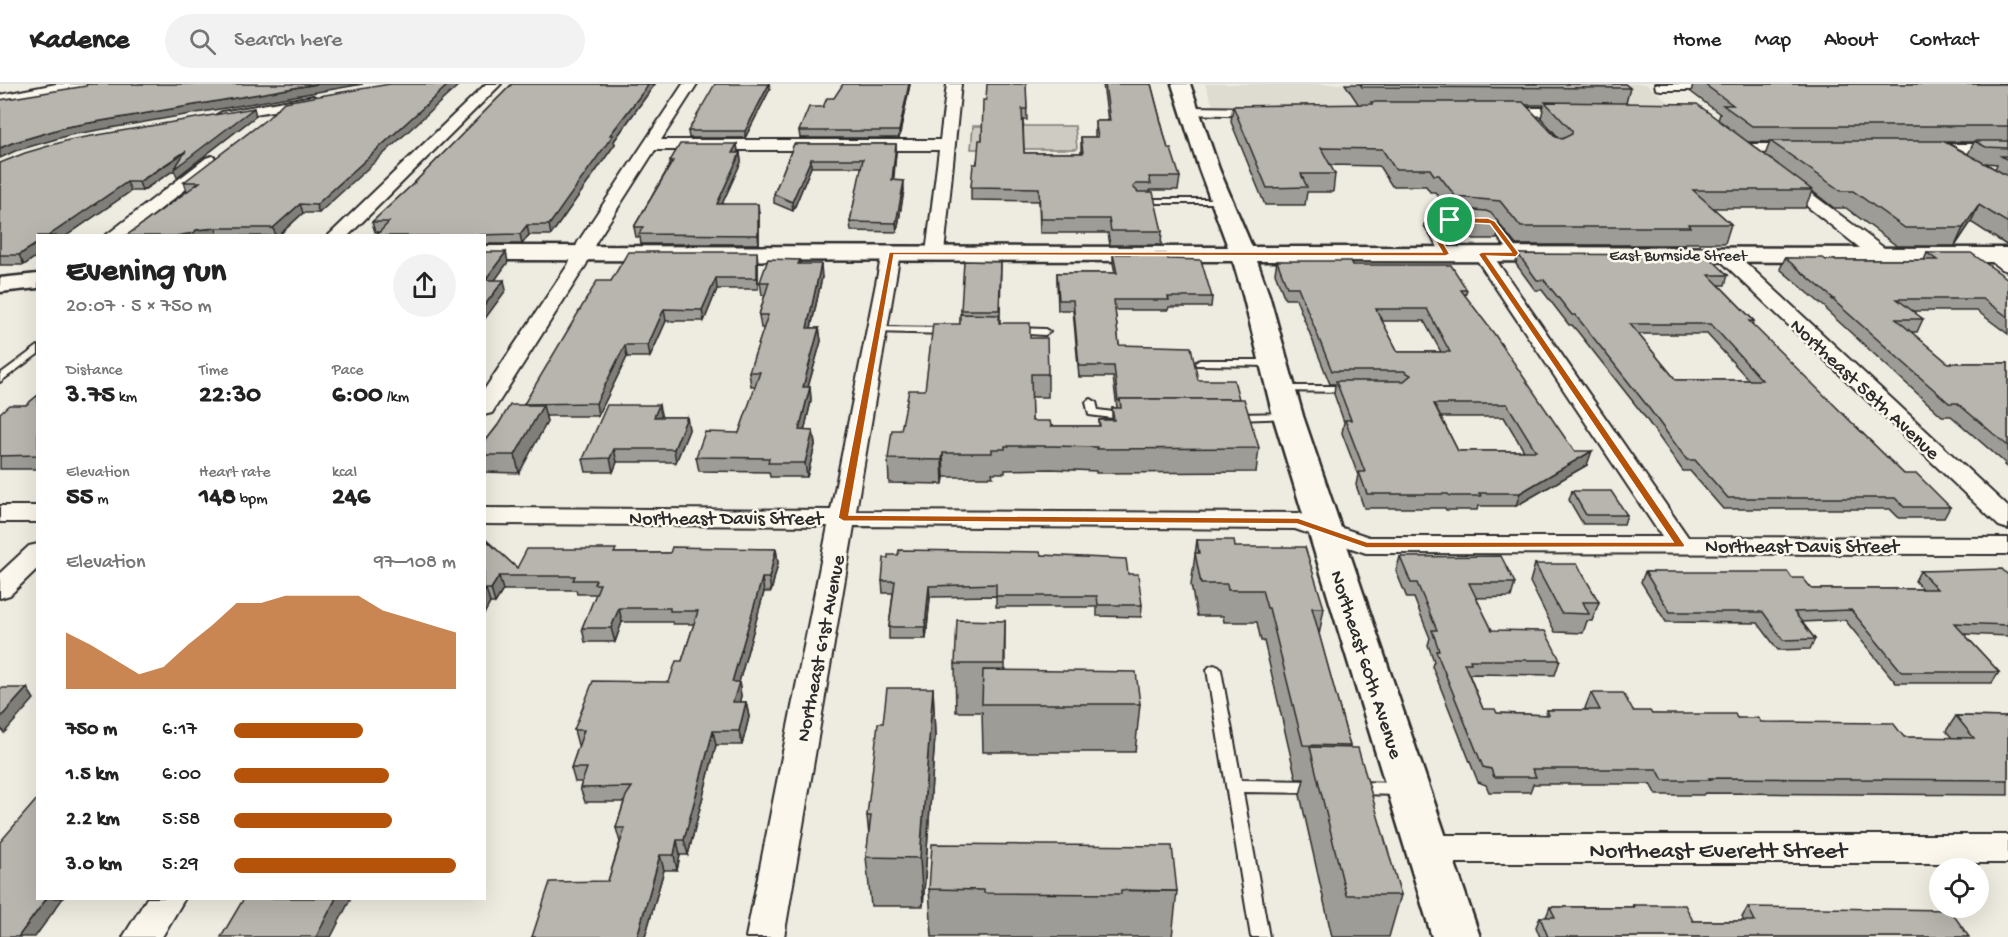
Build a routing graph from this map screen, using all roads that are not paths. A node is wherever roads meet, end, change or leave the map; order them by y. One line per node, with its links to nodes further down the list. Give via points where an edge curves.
1 (82, 84): 9 (street)
2 (494, 84): 31 (street)
3 (690, 84): 20 (street)
4 (954, 84): 21 (street)
5 (1181, 84): 12 (main road, Northeast 60th Avenue)
6 (1659, 85): 7 (street); 10 (street)
7 (1744, 86)
8 (325, 98): 11 (street)
9 (0, 100)
10 (1679, 100)
11 (279, 107): 17 (street); 19 (street)
12 (1190, 111): 13 (street); 29 (main road, Northeast 60th Avenue)
13 (1286, 112)
14 (1477, 112): 15 (street)
15 (1524, 112): 16 (street); 18 (street)
16 (1593, 112)
17 (208, 119)
18 (1538, 127)
19 (255, 128)
20 (650, 145): 21 (street); 33 (street)
21 (947, 145): 35 (street)
22 (1812, 149): 41 (street, via 1737,144)
23 (1912, 149): 24 (street)
24 (1940, 149): 25 (street); 27 (street)
25 (2008, 149)
26 (227, 150): 30 (street)
27 (1969, 167)
28 (1138, 201): 29 (lane)
29 (1223, 201): 36 (main road, Northeast 60th Avenue)
30 (117, 234)
31 (340, 234)
32 (486, 253): 33 (main road, East Burnside Street)
33 (582, 253): 34 (main road, East Burnside Street); 55 (street)
34 (891, 253): 35 (main road, East Burnside Street); 45 (street, Northeast 61st Avenue)
35 (935, 253): 36 (main road, East Burnside Street)
36 (1241, 253): 37 (main road, East Burnside Street); 53 (main road, Northeast 60th Avenue)
37 (1446, 254): 38 (main road, East Burnside Street); 39 (lane, via 1429,225 1432,223 1488,220)
38 (1482, 254): 39 (main road, East Burnside Street); 64 (street)
39 (1516, 254): 40 (main road, East Burnside Street)
40 (1725, 254): 41 (main road, East Burnside Street); 62 (street, Northeast 58th Avenue)
41 (1881, 255): 42 (main road, East Burnside Street)
42 (2003, 258)
43 (36, 281): 44 (main road)
44 (0, 285)
45 (879, 330): 46 (lane); 61 (street, Northeast 61st Avenue)
46 (962, 331)
47 (1010, 331): 48 (lane)
48 (1045, 332)
49 (36, 351): 51 (lane)
50 (1200, 363): 53 (lane)
51 (0, 379)
52 (1365, 389): 53 (lane)
53 (1281, 390): 57 (lane); 63 (main road, Northeast 60th Avenue)
54 (1091, 402): 56 (lane, via 1093,413)
55 (486, 405)
56 (1138, 417)
57 (1219, 417)
58 (0, 514): 59 (street)
59 (36, 514)
60 (486, 516): 61 (street, Northeast Davis Street)
61 (843, 518): 63 (street, Northeast Davis Street, via 1298,521); 75 (street, Northeast 61st Avenue)
62 (2008, 521)
63 (1325, 530): 64 (street, Northeast Davis Street, via 1366,545); 70 (main road, Northeast 60th Avenue)
64 (1680, 545): 65 (street, Northeast Davis Street)
65 (2008, 546)
66 (36, 554): 67 (street)
67 (0, 589)
68 (1214, 670): 69 (lane)
69 (1234, 786): 70 (lane); 76 (lane)
70 (1408, 789): 71 (main road, Northeast 60th Avenue)
71 (1428, 849): 72 (street, Northeast Everett Street); 77 (main road, Northeast 60th Avenue)
72 (2008, 849)
73 (166, 900): 74 (street)
74 (142, 937)
75 (765, 937)
76 (1260, 937)
77 (1456, 937)

